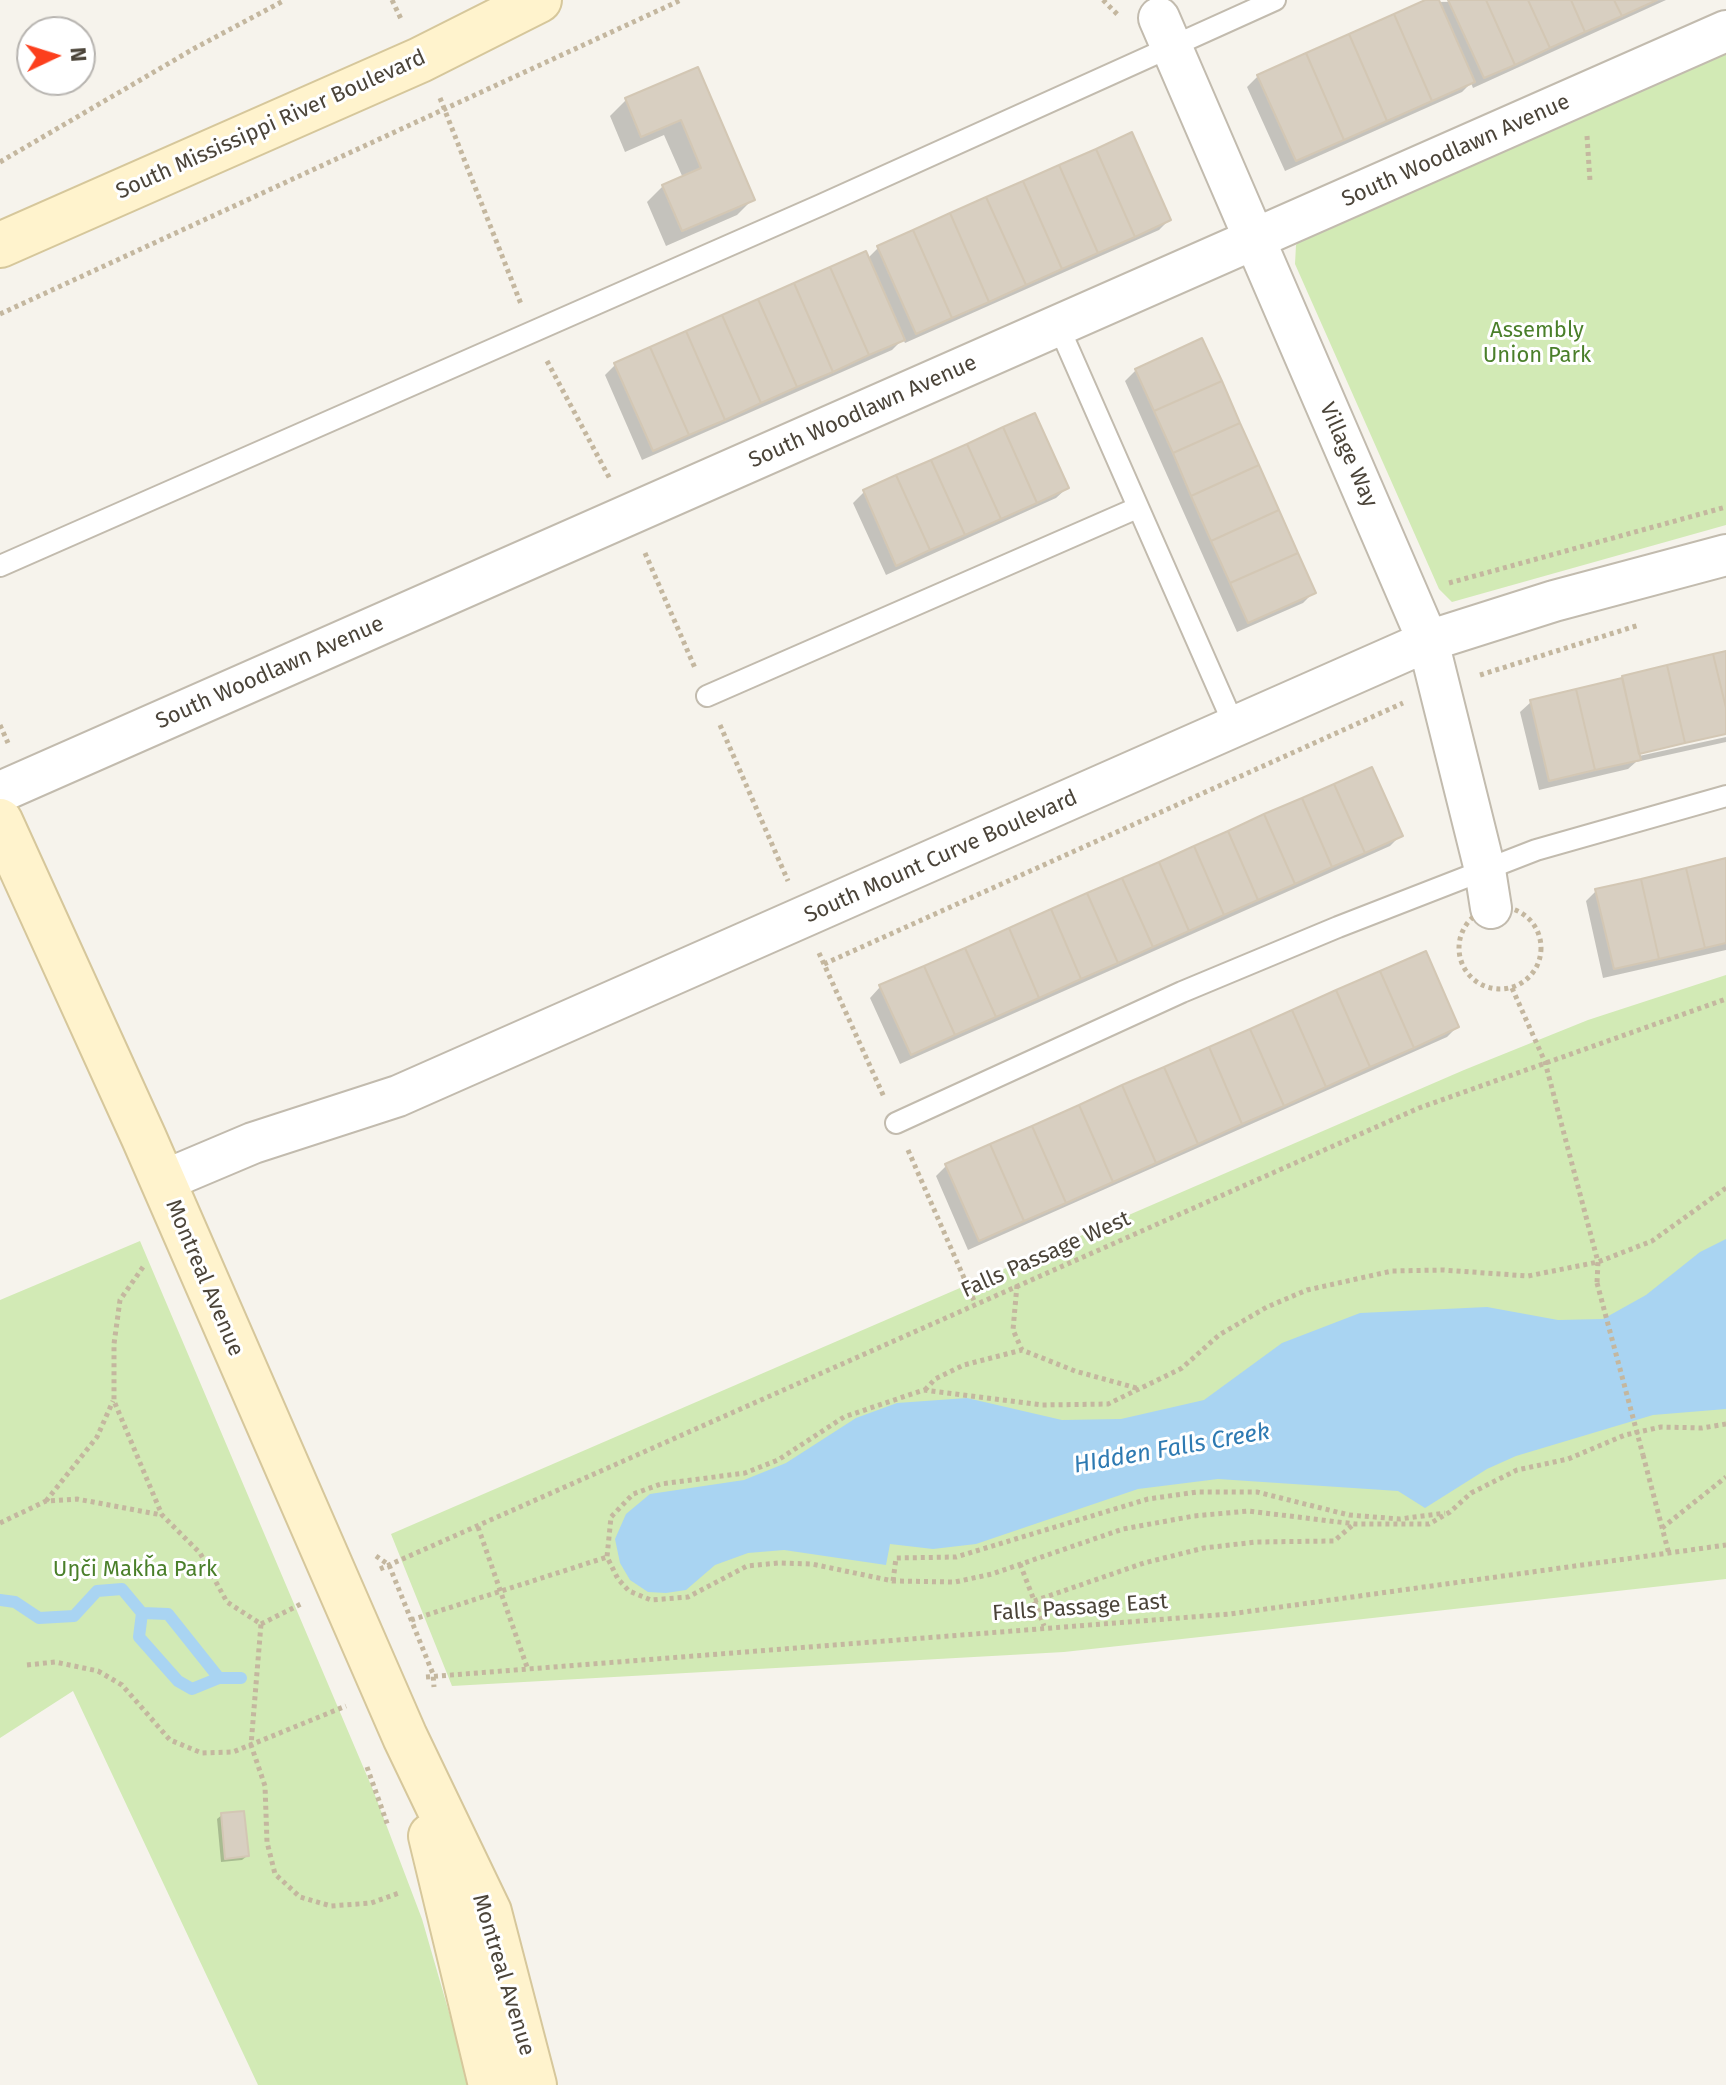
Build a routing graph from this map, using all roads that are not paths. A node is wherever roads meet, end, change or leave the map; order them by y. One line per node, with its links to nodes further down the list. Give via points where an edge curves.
1 (539, 0): 6 (street, South Mississippi River Boulevard, via 420,60)
2 (1275, 0): 4 (lane)
3 (1726, 31): 5 (street, South Woodlawn Avenue)
4 (1165, 32): 5 (street, Village Way); 10 (lane, via 532,333)
5 (1253, 240): 7 (street, South Woodlawn Avenue); 11 (street, Village Way)
6 (0, 245)
7 (1058, 325): 8 (lane); 14 (street, South Woodlawn Avenue)
8 (1137, 508): 12 (lane); 13 (lane)
9 (1726, 555): 11 (street, South Mount Curve Boulevard)
10 (0, 566)
11 (1428, 641): 13 (street, South Mount Curve Boulevard); 17 (street, Village Way)
12 (707, 696)
13 (1234, 725): 19 (street, South Mount Curve Boulevard, via 398,1096 253,1143)
14 (0, 792)
15 (1726, 796): 17 (lane, via 1536,850)
16 (0, 821): 19 (street, Montreal Avenue)
17 (1488, 889): 18 (lane, via 1182,992)
18 (896, 1123)
19 (163, 1181): 20 (street, Montreal Avenue)
20 (405, 1737): 21 (street, Montreal Avenue); 22 (street, Montreal Avenue, via 489,1912)
21 (491, 2085)
22 (534, 2085)

